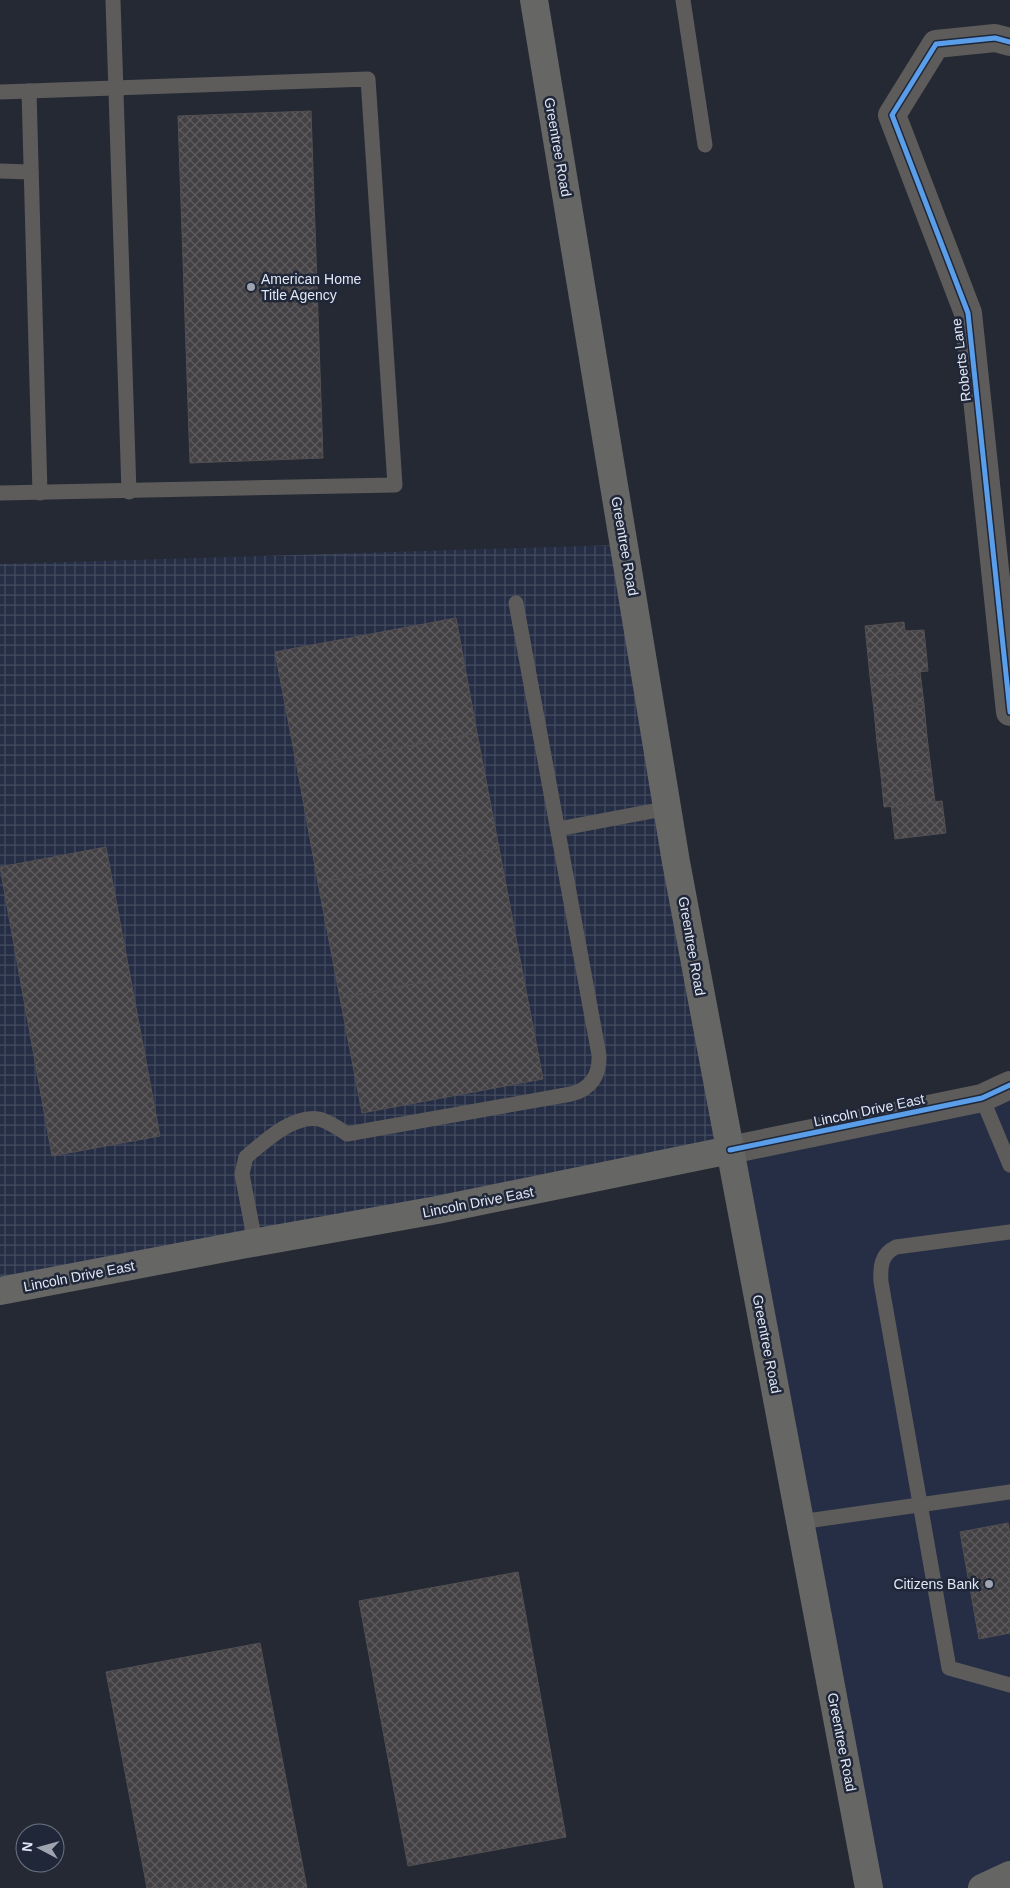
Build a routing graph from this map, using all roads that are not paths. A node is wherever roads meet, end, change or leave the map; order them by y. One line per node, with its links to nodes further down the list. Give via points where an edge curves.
1 (113, 0): 5 (lane)
2 (534, 0): 16 (main road, Greentree Road)
3 (683, 0): 8 (lane)
4 (1010, 42): 15 (street, Roberts Lane, via 995,38 936,44 892,115 968,313)
5 (116, 87): 6 (lane); 12 (lane); 12 (lane, via 368,79 395,485)
6 (28, 91): 7 (lane); 10 (lane)
7 (0, 92)
8 (705, 145)
9 (0, 171): 10 (lane)
10 (31, 172): 11 (lane)
11 (40, 492): 12 (lane); 13 (lane)
12 (129, 492)
13 (0, 493)
14 (516, 603): 17 (lane)
15 (1010, 712)
16 (669, 808): 17 (lane); 20 (main road, Greentree Road, via 676,862)
17 (558, 829): 23 (lane, via 600,1057 595,1078 582,1090 571,1094 347,1134 318,1119 288,1126 246,1157 242,1174)
18 (1010, 1085): 19 (street, Lincoln Drive East)
19 (982, 1098): 20 (street, Lincoln Drive East); 21 (lane)
20 (730, 1150): 23 (main road, Lincoln Drive East, via 438,1210); 27 (main road, Greentree Road)
21 (1010, 1165)
22 (1010, 1232): 26 (lane, via 904,1245 891,1250 882,1263 881,1282)
23 (255, 1242): 24 (main road, Lincoln Drive East)
24 (0, 1291)
25 (1010, 1492): 26 (lane)
26 (920, 1504): 27 (lane); 28 (lane, via 949,1668)
27 (800, 1522): 30 (main road, Greentree Road)
28 (1010, 1685)
29 (1010, 1875): 31 (highway)
30 (869, 1888)
31 (982, 1888)

